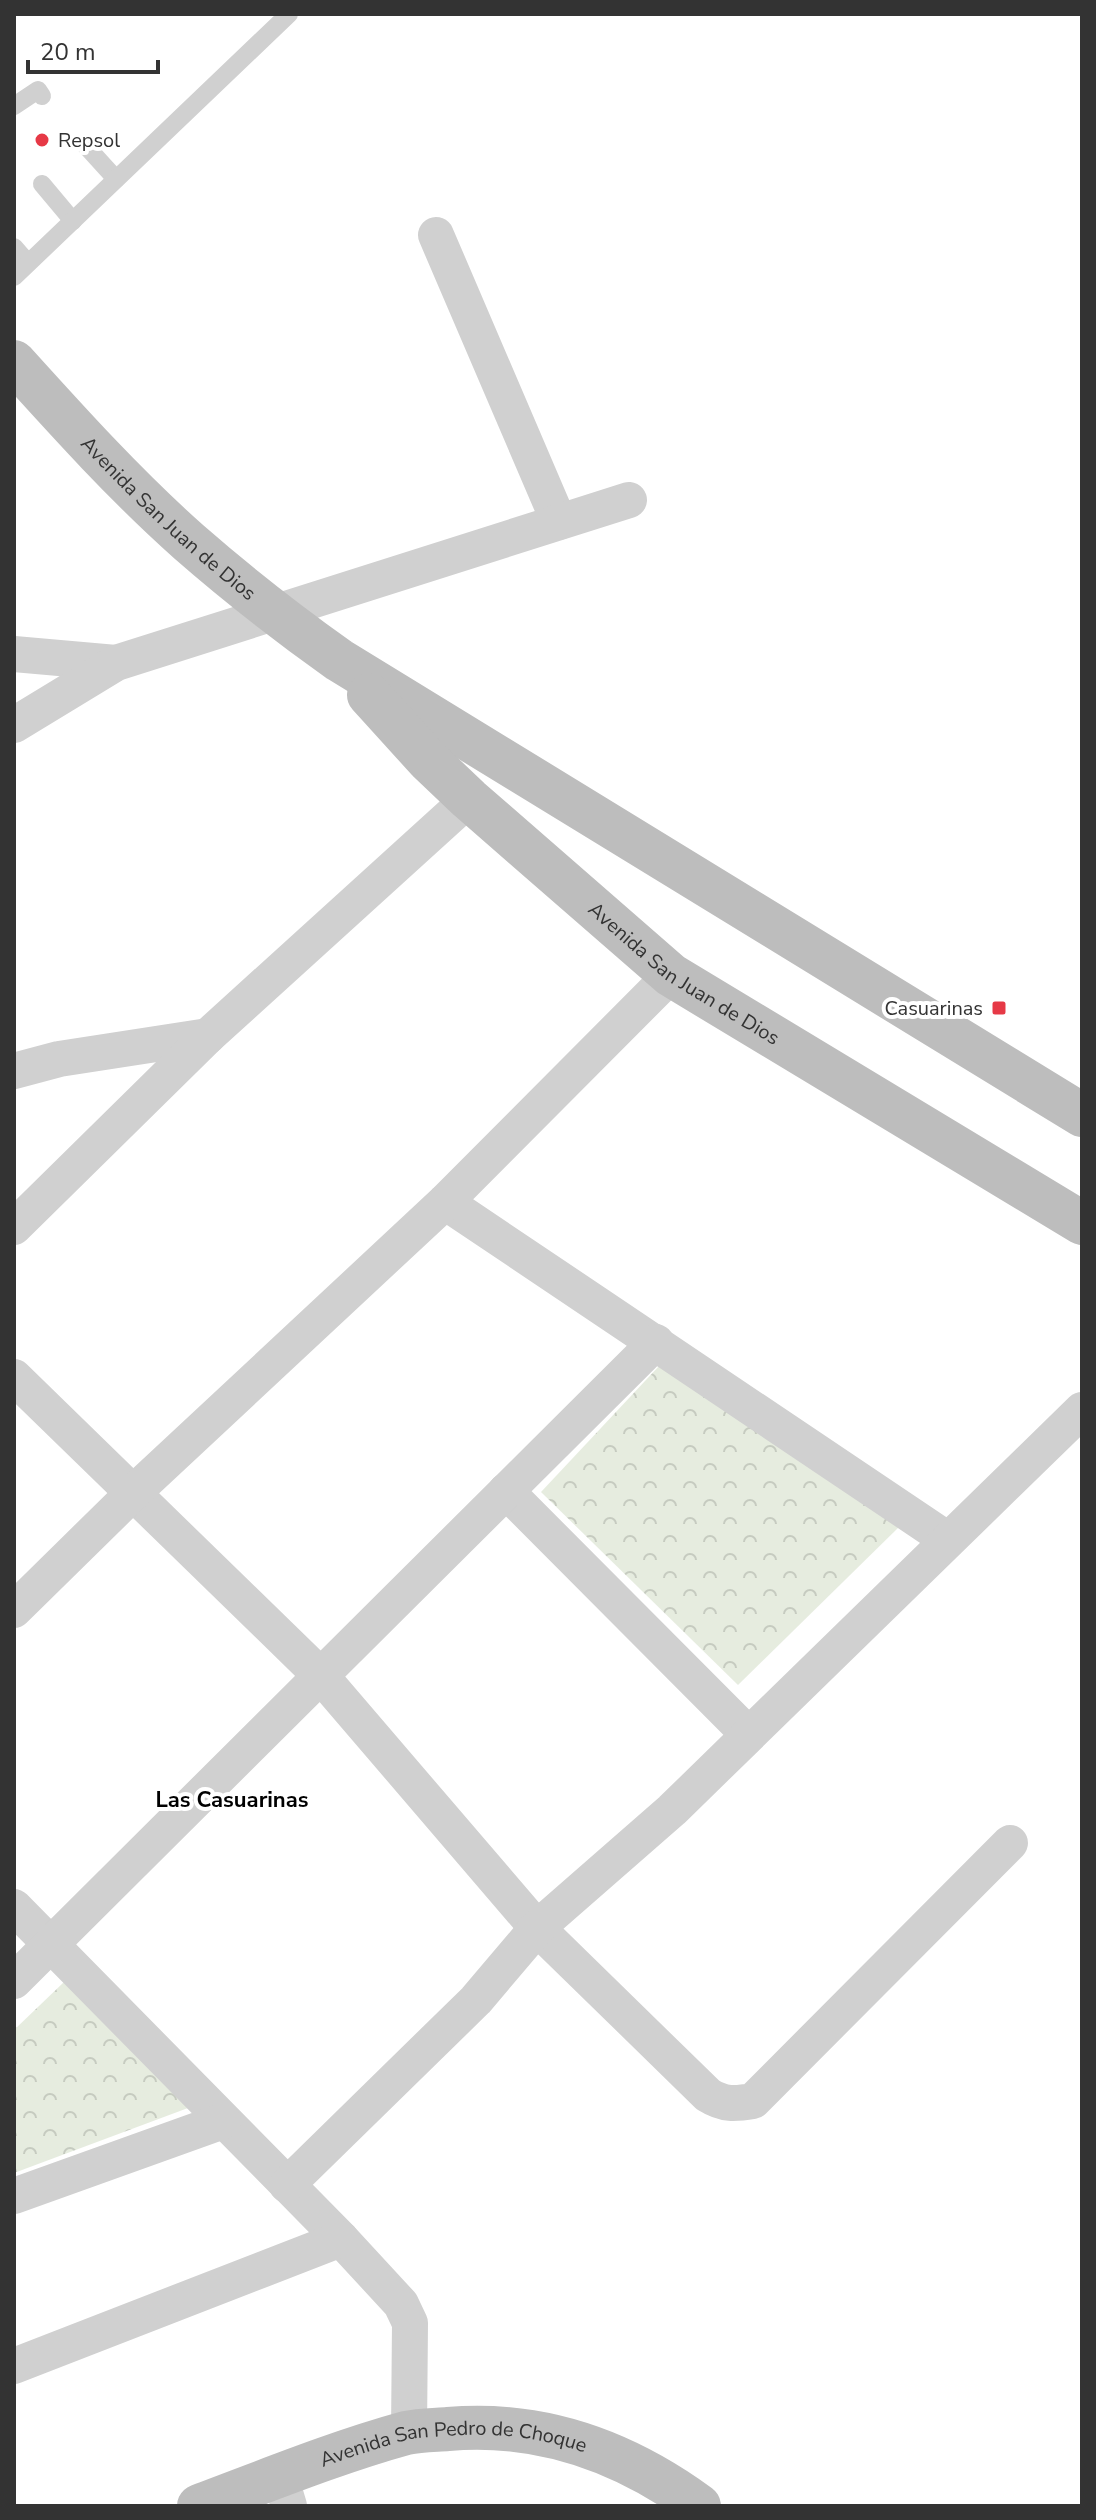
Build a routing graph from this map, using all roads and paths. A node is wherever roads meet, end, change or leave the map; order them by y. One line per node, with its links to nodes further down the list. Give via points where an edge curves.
1 (289, 14): 5 (lane)
2 (42, 96): 3 (lane, via 38,90)
3 (14, 106)
4 (86, 146): 5 (lane)
5 (116, 179): 7 (lane)
6 (42, 184): 7 (lane)
7 (73, 221): 10 (lane)
8 (436, 235): 14 (street)
9 (14, 247): 10 (lane)
10 (28, 263): 11 (lane)
11 (14, 277)
12 (14, 362): 15 (main road, Avenida San Juan de Dios, via 96,452)
13 (629, 500): 14 (street)
14 (559, 522): 15 (street)
15 (272, 612): 17 (main road, Avenida San Juan de Dios); 18 (street)
16 (14, 654): 18 (street)
17 (339, 660): 20 (main road, Avenida San Juan de Dios); 24 (main road, Avenida San Juan de Dios)
18 (116, 663): 19 (street)
19 (14, 725)
20 (469, 799): 21 (main road, Avenida San Juan de Dios); 22 (street)
21 (671, 975): 25 (street); 26 (main road, Avenida San Juan de Dios)
22 (208, 1036): 23 (street); 27 (street)
23 (14, 1071)
24 (1082, 1115)
25 (445, 1202): 28 (street); 32 (street)
26 (1082, 1223)
27 (14, 1227)
28 (656, 1342): 31 (street); 33 (street)
29 (14, 1377): 32 (street)
30 (1082, 1410): 33 (street)
31 (506, 1491): 35 (street); 36 (street)
32 (133, 1493): 34 (street); 35 (street)
33 (948, 1540): 36 (street)
34 (14, 1610)
35 (321, 1676): 39 (street); 40 (street)
36 (748, 1734): 39 (street, via 672,1810)
37 (1010, 1843): 39 (street, via 753,2101 720,2103 708,2095)
38 (14, 1907): 40 (street)
39 (537, 1928): 43 (street, via 476,2000)
40 (51, 1944): 41 (street); 42 (street)
41 (14, 1981)
42 (223, 2121): 43 (street); 44 (street)
43 (287, 2185): 45 (street)
44 (14, 2196)
45 (341, 2239): 46 (street); 47 (street, via 401,2304 410,2323)
46 (14, 2366)
47 (409, 2432): 48 (main road, Avenida San Pedro de Choque); 50 (main road, Avenida San Pedro de Choque, via 487,2426 545,2434 607,2452)
48 (285, 2491): 49 (main road, Avenida San Pedro de Choque)
49 (199, 2506)
50 (699, 2506)

